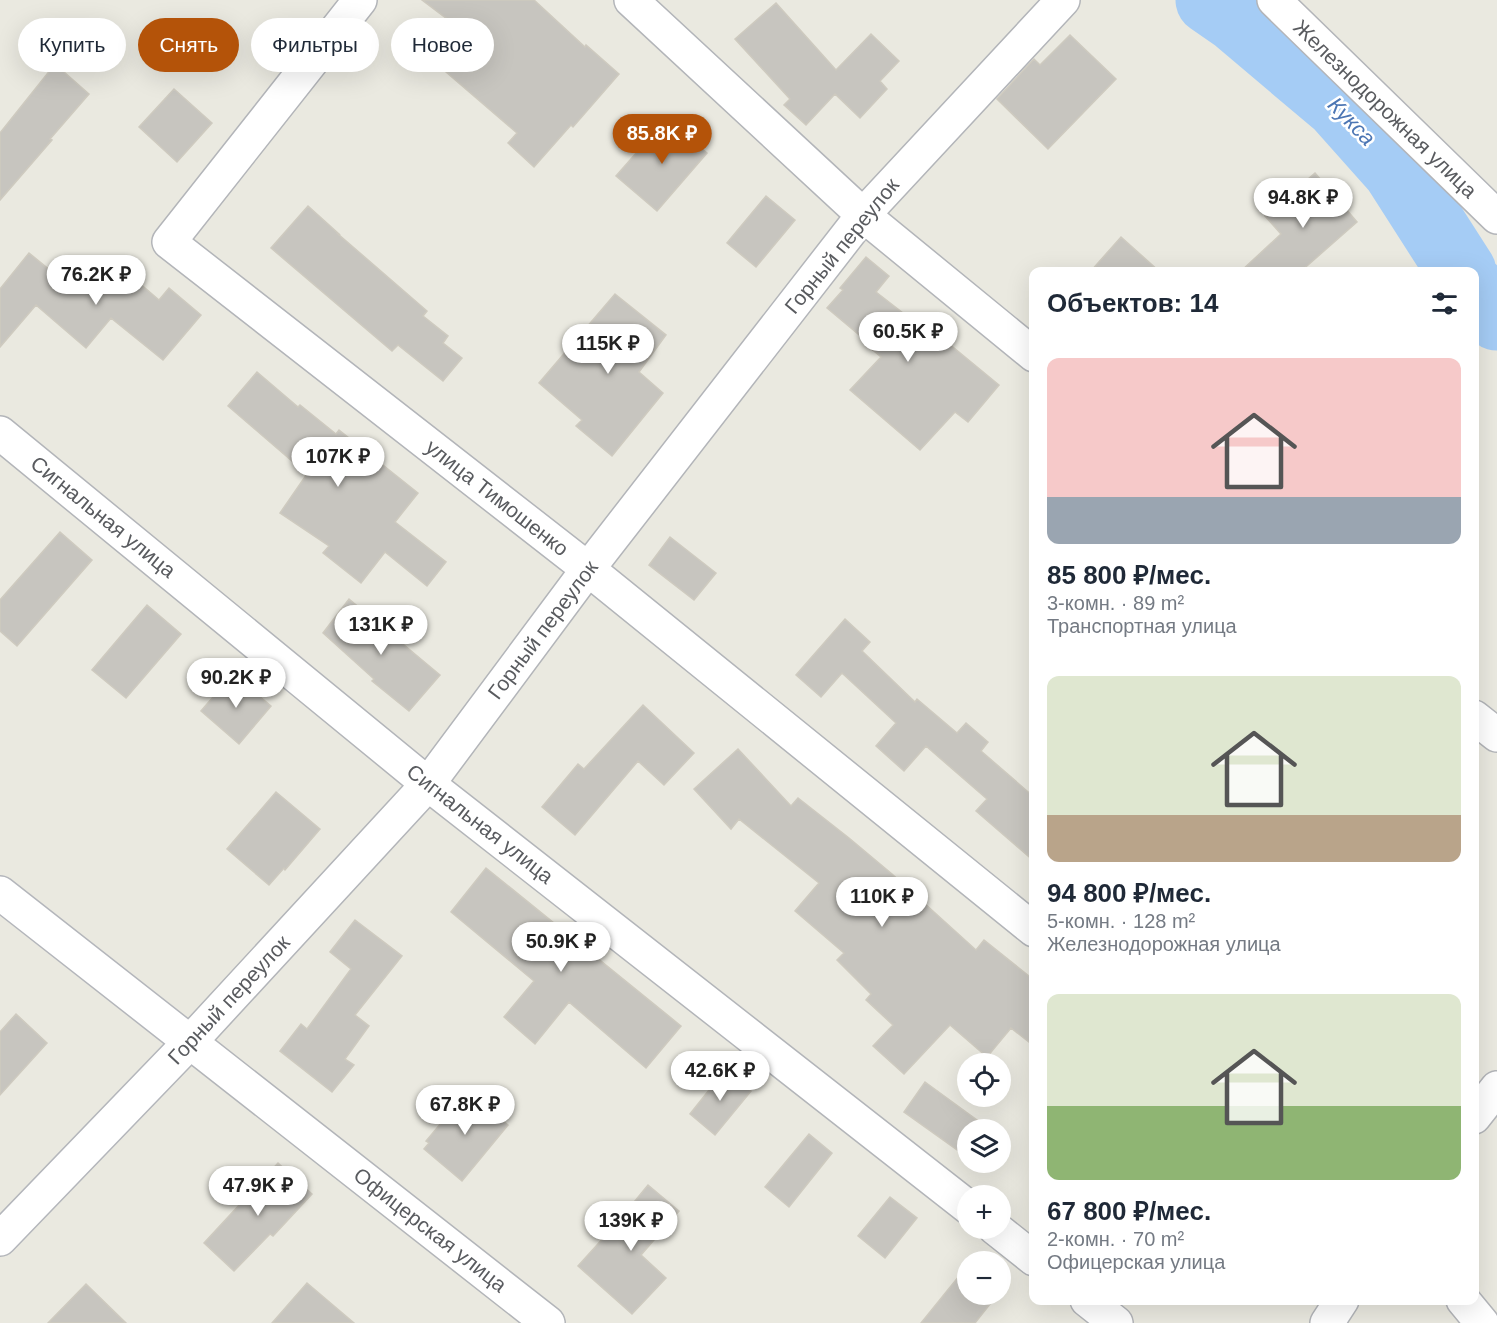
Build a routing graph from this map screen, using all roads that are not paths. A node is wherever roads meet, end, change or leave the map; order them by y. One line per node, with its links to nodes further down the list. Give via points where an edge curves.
1 (360, 0): 9 (street, улица Тимошенко, via 170,242)
2 (631, 0): 5 (street)
3 (1063, 0): 5 (street, Горный переулок)
4 (1274, 0): 6 (street, Железнодорожная улица)
5 (863, 215): 7 (street); 9 (street, Горный переулок)
6 (1497, 217)
7 (1029, 351)
8 (0, 433): 12 (street, Сигнальная улица)
9 (588, 569): 12 (street, Горный переулок); 14 (street, улица Тимошенко)
10 (1479, 721): 11 (street)
11 (1497, 735)
12 (428, 784): 15 (street, Горный переулок); 18 (street, Сигнальная улица)
13 (0, 892): 15 (street, Офицерская улица)
14 (1029, 926)
15 (190, 1042): 19 (street, Горный переулок); 25 (street, Офицерская улица)
16 (1497, 1088): 17 (street)
17 (1479, 1111)
18 (957, 1198)
19 (0, 1239)
20 (1009, 1239): 21 (street)
21 (1029, 1254)
22 (1093, 1305): 26 (street)
23 (1339, 1305): 27 (street)
24 (1466, 1305): 28 (street)
25 (548, 1323)
26 (1116, 1323)
27 (1327, 1323)
28 (1482, 1323)

